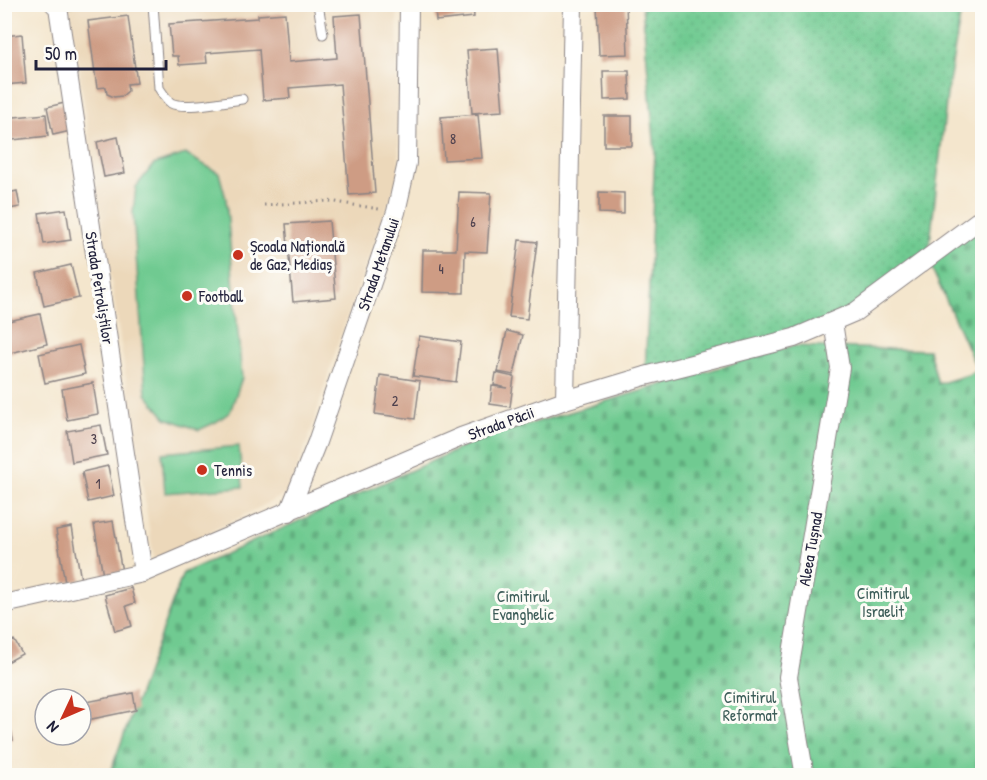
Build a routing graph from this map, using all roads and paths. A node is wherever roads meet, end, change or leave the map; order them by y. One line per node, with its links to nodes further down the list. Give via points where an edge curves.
1 (87, 4): 6 (lane)
2 (153, 4): 8 (lane, via 159,88 166,99 184,106)
3 (318, 4): 7 (lane)
4 (409, 4): 10 (street, Strada Metanului, via 407,163)
5 (573, 4): 13 (street)
6 (56, 6): 15 (street, Strada Petroliștilor)
7 (323, 34)
8 (242, 99)
9 (264, 205): 10 (path, via 329,201)
10 (396, 212): 14 (street, Strada Metanului)
11 (982, 218): 12 (street, Strada Păcii, via 855,312)
12 (833, 322): 13 (street, Strada Păcii, via 794,338); 17 (street, Aleea Tușnad, via 840,368 788,677)
13 (565, 400): 14 (street, Strada Păcii, via 461,437)
14 (289, 512): 15 (street, Strada Păcii)
15 (143, 573): 16 (street, Strada Păcii)
16 (4, 604)
17 (802, 776)

